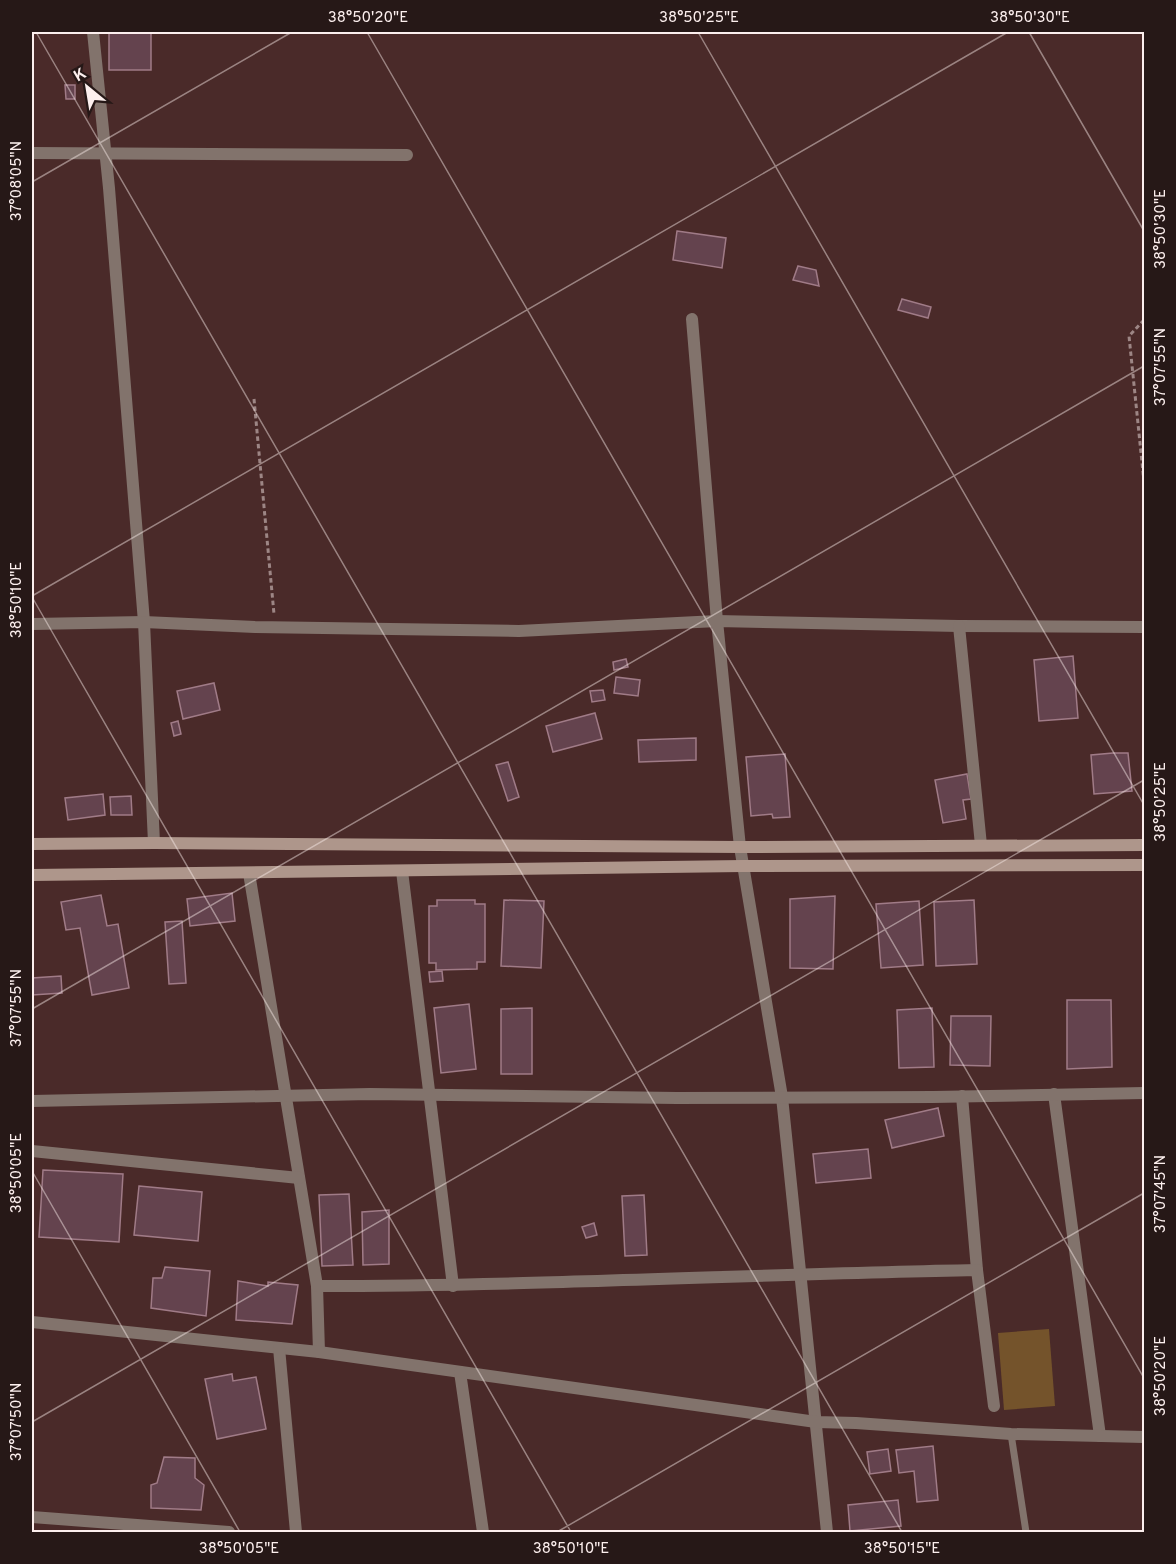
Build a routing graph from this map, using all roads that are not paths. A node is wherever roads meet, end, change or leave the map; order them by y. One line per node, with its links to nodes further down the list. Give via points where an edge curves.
1 (93, 32): 2 (street)
2 (105, 152): 3 (street); 4 (street); 7 (street)
3 (32, 153)
4 (407, 155)
5 (692, 319): 6 (street)
6 (717, 621): 7 (street, via 519,631); 9 (street); 15 (street)
7 (144, 622): 8 (street); 11 (street)
8 (32, 624)
9 (959, 626): 10 (street); 13 (street)
10 (1144, 627)
11 (154, 843): 12 (street); 15 (street)
12 (32, 844)
13 (981, 845): 14 (street); 15 (street)
14 (1144, 845)
15 (740, 847): 17 (street)
16 (1144, 865): 17 (street)
17 (743, 866): 18 (street); 26 (street)
18 (402, 871): 19 (street); 23 (street)
19 (249, 873): 20 (street); 24 (street)
20 (32, 875)
21 (1144, 1093): 22 (street)
22 (1054, 1094): 25 (street); 42 (street)
23 (430, 1095): 24 (street); 26 (street); 33 (street)
24 (286, 1096): 27 (street); 29 (street)
25 (962, 1096): 26 (street); 30 (street)
26 (782, 1097): 31 (street)
27 (32, 1101)
28 (32, 1151): 29 (street)
29 (299, 1178): 32 (street)
30 (977, 1270): 31 (street); 39 (street)
31 (801, 1273): 33 (street); 40 (street)
32 (317, 1286): 33 (street); 37 (street)
33 (453, 1286)
34 (32, 1311): 35 (street)
35 (32, 1322): 36 (street)
36 (279, 1348): 37 (street); 47 (street)
37 (319, 1352): 38 (street)
38 (460, 1372): 40 (street); 48 (street)
39 (994, 1406)
40 (816, 1422): 41 (street); 49 (street)
41 (1011, 1434): 42 (street); 50 (lane)
42 (1100, 1436): 43 (street)
43 (1144, 1437)
44 (32, 1517): 45 (street)
45 (150, 1529): 46 (street)
46 (229, 1533)
47 (296, 1533)
48 (483, 1533)
49 (826, 1533)
50 (1026, 1533)

